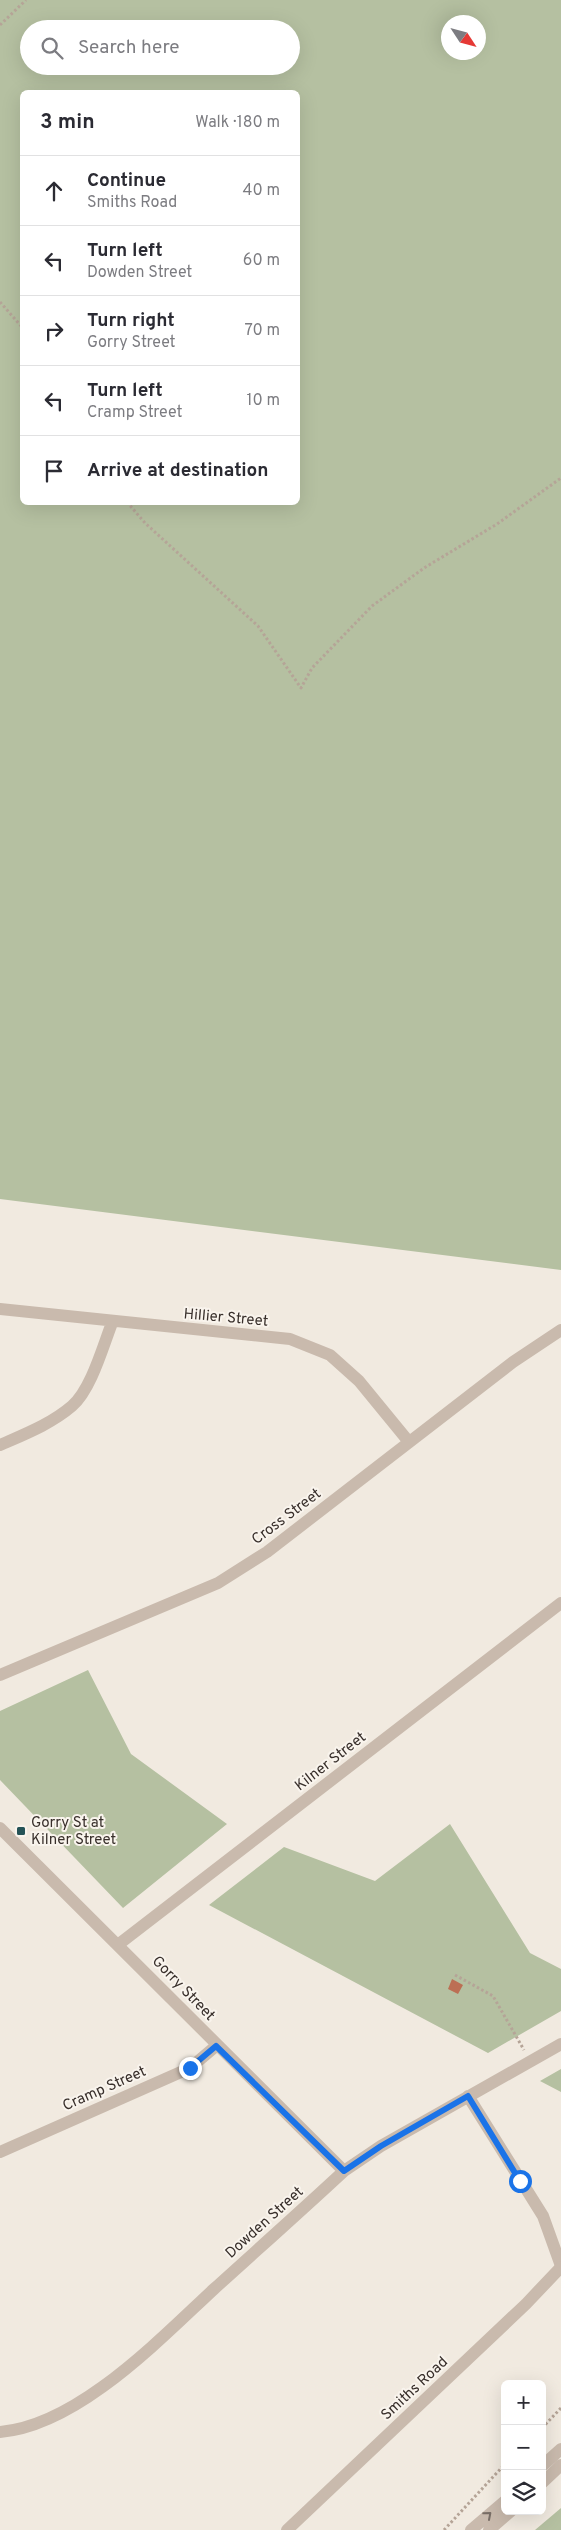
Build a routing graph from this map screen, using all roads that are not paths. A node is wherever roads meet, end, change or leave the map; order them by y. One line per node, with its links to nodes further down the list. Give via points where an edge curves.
1 (0, 1309): 2 (street, Hillier Street)
2 (112, 1323): 4 (street, Hillier Street, via 290,1339 330,1355 359,1381); 5 (street, via 95,1370 73,1405 47,1424)
3 (561, 1330): 4 (street, Cross Street, via 513,1362)
4 (409, 1442): 7 (street, Cross Street, via 267,1552 218,1583)
5 (0, 1445)
6 (561, 1603): 9 (street, Kilner Street)
7 (0, 1675)
8 (0, 1828): 9 (street, Gorry Street)
9 (119, 1944): 11 (street, Gorry Street)
10 (561, 2044): 12 (street, Dowden Street)
11 (216, 2046): 13 (street, Cramp Street, via 190,2068); 14 (street, Gorry Street)
12 (468, 2096): 14 (street, Dowden Street); 15 (street, Smiths Road, via 543,2216)
13 (0, 2152)
14 (344, 2171): 16 (street, Dowden Street, via 119,2376 65,2410 18,2431)
15 (561, 2266): 23 (street, Smiths Road, via 526,2304)
16 (0, 2432)
17 (561, 2449): 18 (street)
18 (546, 2462)
19 (561, 2465): 20 (street)
20 (546, 2479)
21 (501, 2504): 24 (street, one-way to 21)
22 (506, 2515): 25 (street)
23 (287, 2530)
24 (471, 2530)
25 (489, 2530)

